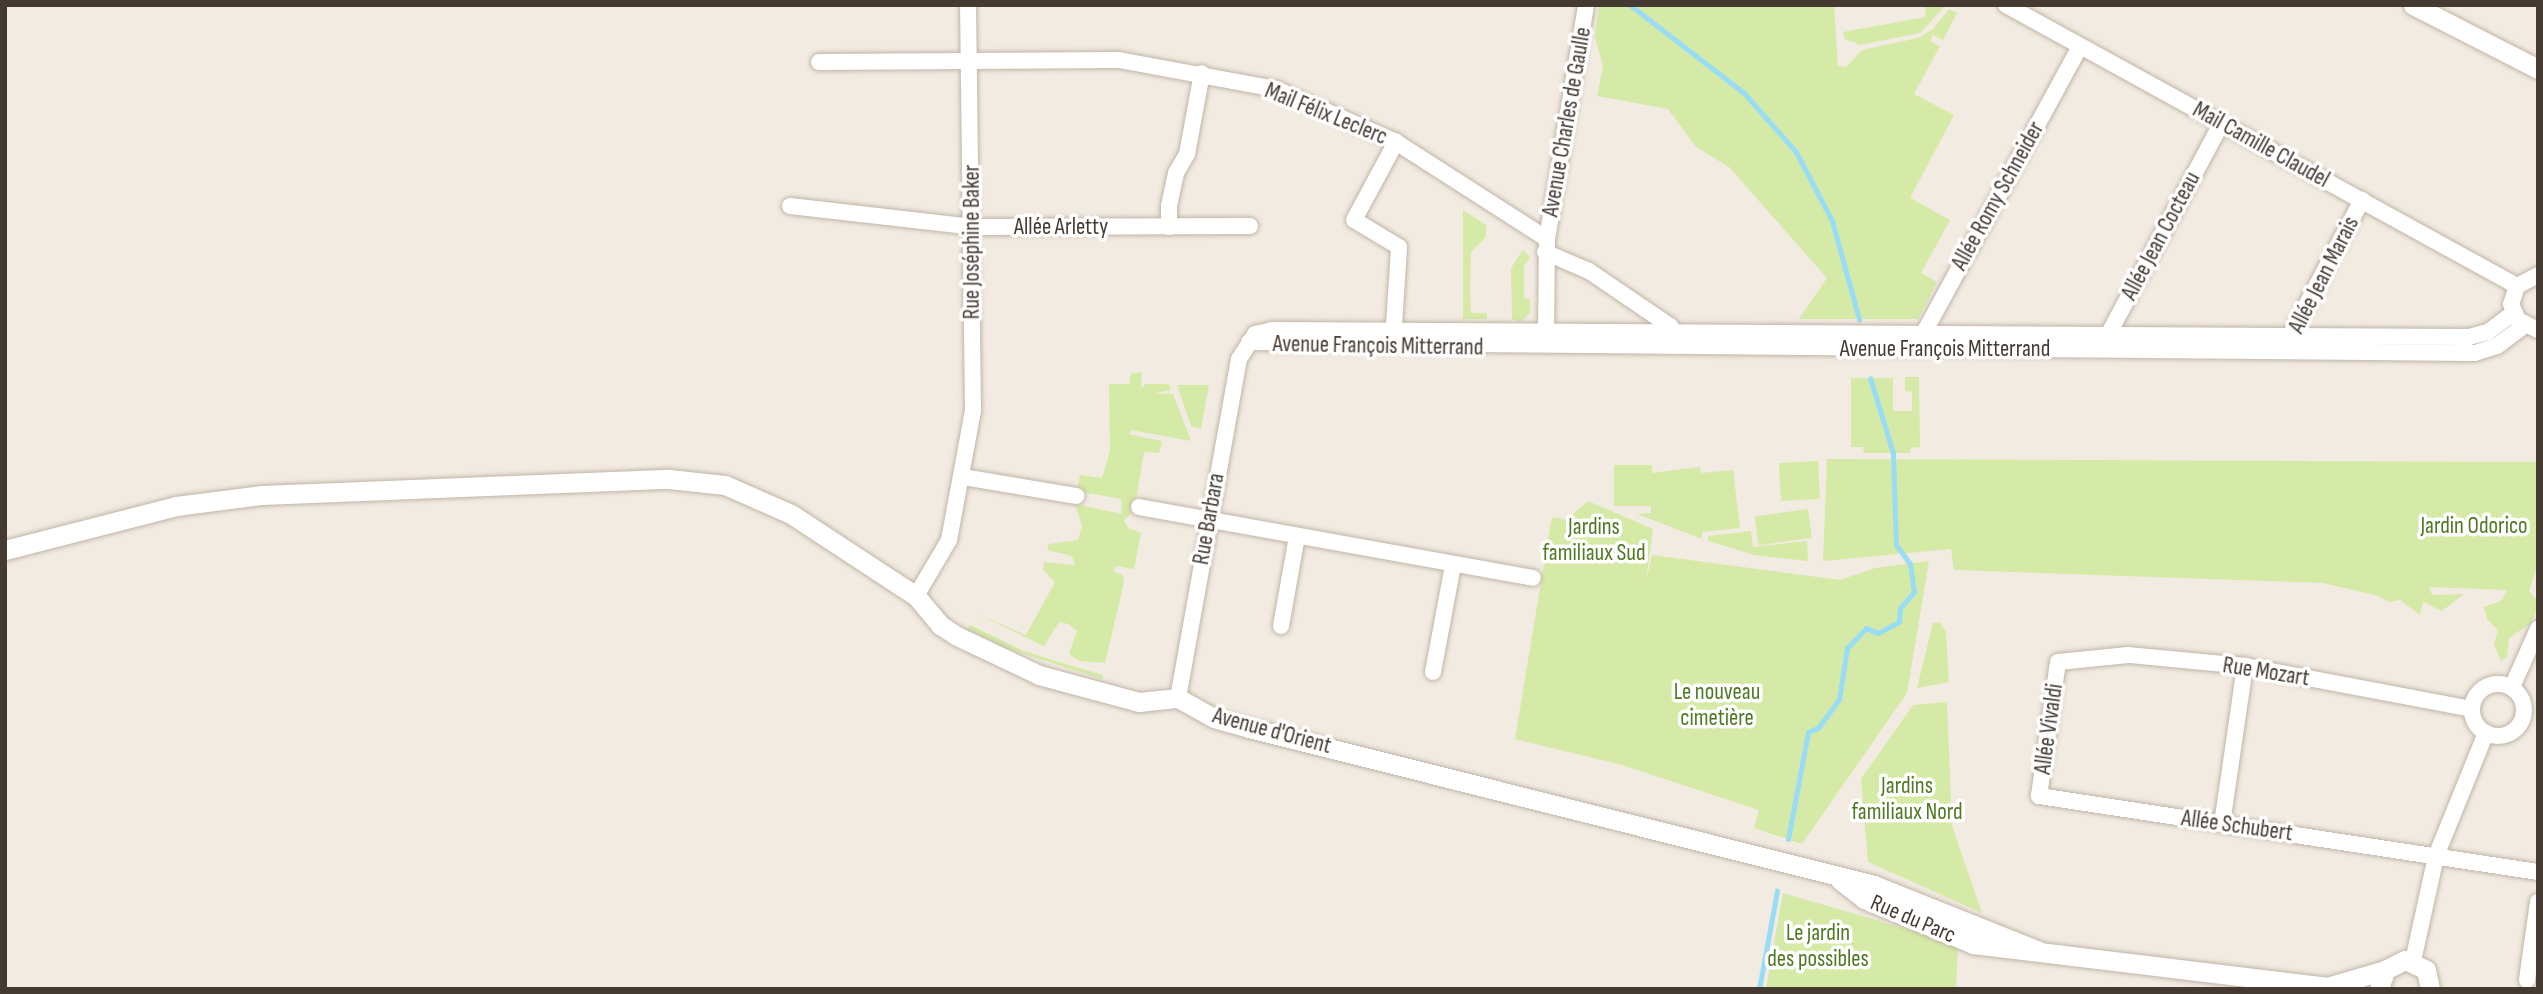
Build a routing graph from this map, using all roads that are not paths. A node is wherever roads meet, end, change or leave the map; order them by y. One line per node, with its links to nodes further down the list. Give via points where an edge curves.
1 (968, 5): 6 (street, Rue Joséphine Baker)
2 (1586, 5): 17 (street, Avenue Charles de Gaulle)
3 (2006, 5): 5 (street, Mail Camille Claudel)
4 (2413, 5): 8 (street)
5 (2080, 46): 10 (street, Mail Camille Claudel); 25 (street, Allée Romy Schneider)
6 (969, 59): 7 (street, Mail Félix Leclerc); 9 (street, Mail Félix Leclerc, via 1119,60); 15 (street, Rue Joséphine Baker)
7 (819, 62)
8 (2538, 69)
9 (1202, 73): 11 (street, Mail Félix Leclerc, via 1276,89); 16 (street, via 1186,154 1175,173)
10 (2221, 124): 12 (street, Mail Camille Claudel); 26 (street, Allée Jean Cocteau)
11 (1396, 142): 17 (street, Mail Félix Leclerc); 22 (street, via 1354,220 1399,247)
12 (2361, 201): 19 (street, Mail Camille Claudel); 27 (street, Allée Jean Marais)
13 (790, 205): 15 (street, Allée Arletty)
14 (1250, 226): 16 (street, Allée Arletty)
15 (974, 227): 16 (street, Allée Arletty); 29 (street, Rue Joséphine Baker, via 973,411)
16 (1169, 227)
17 (1546, 245): 21 (street, Mail Félix Leclerc); 23 (street)
18 (2538, 275): 19 (street)
19 (2517, 286): 20 (street)
20 (2525, 323): 27 (street, Avenue François Mitterrand, via 2497,346 2475,353)
21 (1675, 333): 23 (street, Avenue François Mitterrand); 25 (street, Avenue François Mitterrand); 28 (street)
22 (1393, 339): 23 (street, Avenue François Mitterrand); 24 (street, Avenue François Mitterrand)
23 (1550, 340): 28 (street, Avenue François Mitterrand)
24 (1249, 342): 32 (street, Rue Barbara, via 1239,359)
25 (1926, 342): 26 (street, Avenue François Mitterrand); 28 (street, Avenue François Mitterrand)
26 (2108, 343): 27 (street, Avenue François Mitterrand)
27 (2290, 343)
28 (1685, 348)
29 (962, 477): 30 (street); 37 (street, Rue Joséphine Baker, via 948,540)
30 (1076, 496)
31 (1139, 507): 32 (street)
32 (1208, 520): 33 (street); 44 (street, Rue Barbara)
33 (1297, 536): 35 (street); 38 (street)
34 (5, 550): 37 (street, via 176,506 228,498 670,479 725,485 755,496 791,514)
35 (1453, 565): 36 (street); 42 (street)
36 (1533, 578)
37 (916, 596): 44 (street, via 940,625 1039,676 1139,702)
38 (1281, 626)
39 (2538, 629): 43 (street)
40 (2058, 662): 41 (street, Rue Mozart, via 2128,656); 48 (street, Allée Vivaldi)
41 (2245, 666): 46 (street, Rue Mozart); 49 (street)
42 (1433, 672)
43 (2512, 687): 45 (street); 46 (street, via 2486,687)
44 (1178, 698): 52 (street, Avenue d'Orient, via 1214,718)
45 (2531, 708): 47 (street, via 2510,734)
46 (2472, 709): 47 (street, via 2476,723)
47 (2486, 733): 50 (street)
48 (2039, 796): 49 (street, Allée Schubert)
49 (2222, 824): 50 (street, Allée Schubert)
50 (2436, 856): 51 (street, Allée Schubert); 54 (street)
51 (2538, 872)
52 (1839, 879): 57 (street, Rue du Parc, via 1874,885 2039,951)
53 (2538, 902): 56 (street)
54 (2413, 961): 55 (street, Rue du Parc, via 2397,961); 58 (street, via 2426,970)
55 (2385, 970): 57 (street, Rue du Parc); 59 (street)
56 (2527, 980)
57 (2337, 987)
58 (2432, 988)
59 (2379, 989)

